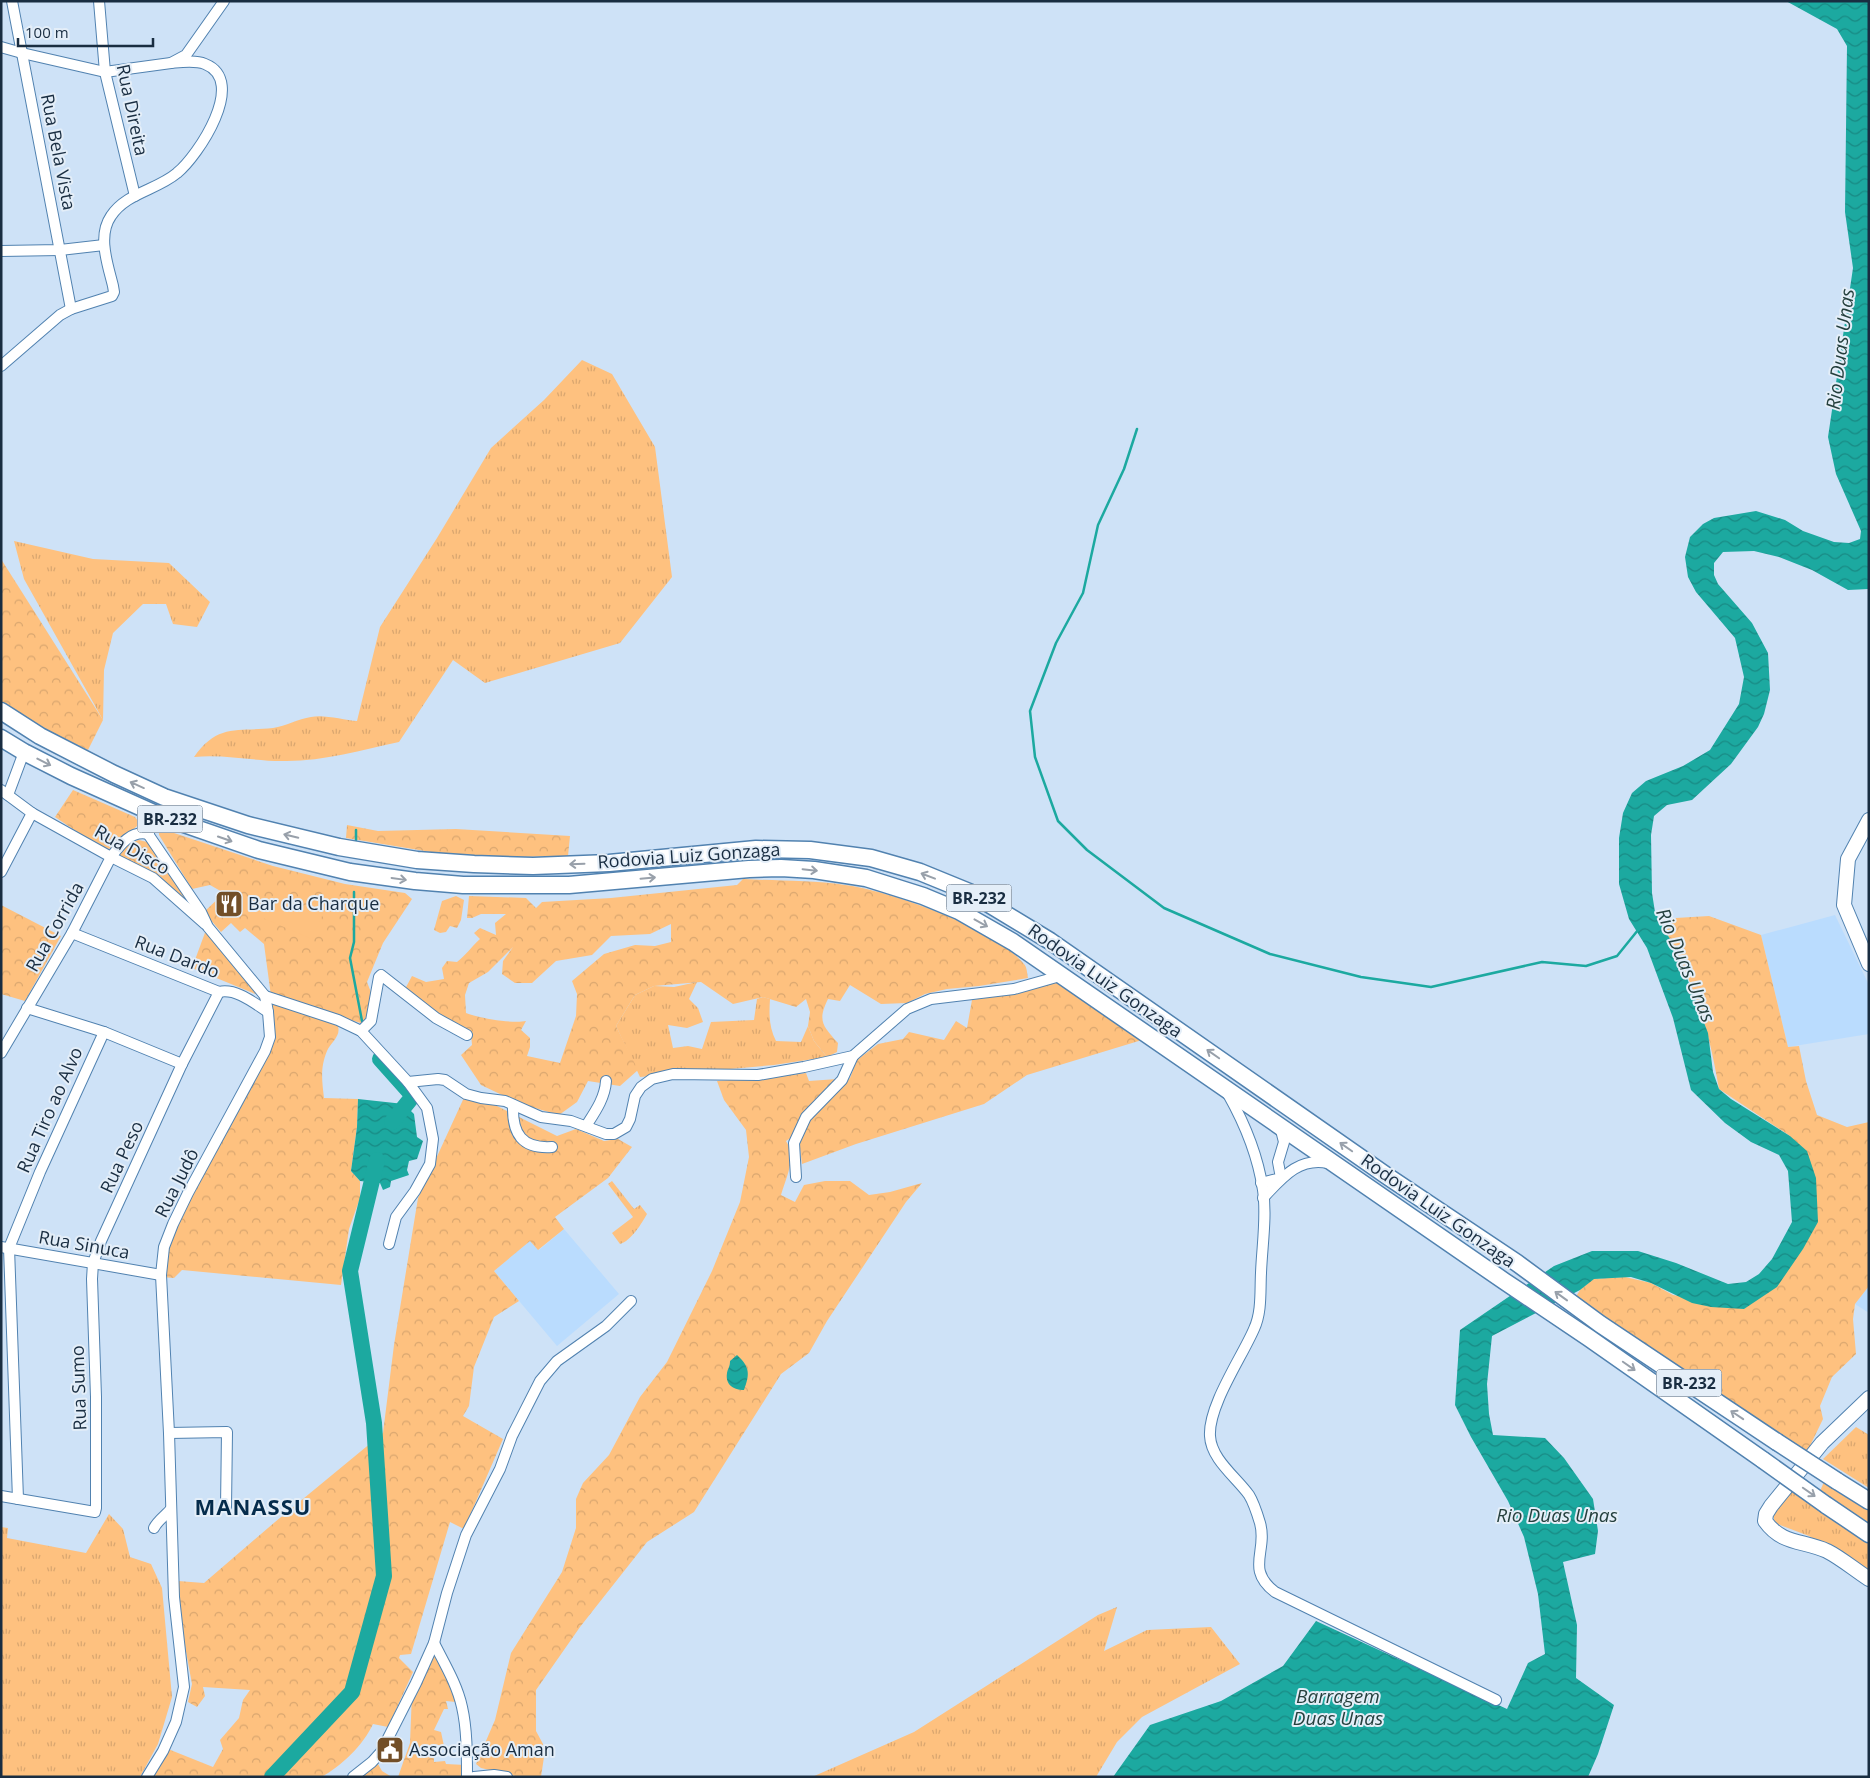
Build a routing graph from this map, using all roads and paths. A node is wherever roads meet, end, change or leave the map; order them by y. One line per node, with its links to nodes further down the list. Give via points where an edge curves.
1 (12, 1): 5 (street, Rua Bela Vista)
2 (99, 1): 7 (street, Rua Direita)
3 (224, 1): 6 (street, via 186,55)
4 (1, 47): 5 (street)
5 (22, 53): 7 (street); 10 (street, Rua Bela Vista)
6 (171, 62): 7 (street); 8 (street, via 206,64 215,71 221,81 221,105 205,138 178,173 159,186)
7 (105, 72): 8 (street, Rua Direita)
8 (135, 196): 9 (street, via 110,217)
9 (104, 245): 10 (street); 12 (street, via 114,292 112,296)
10 (60, 250): 11 (street); 12 (street, Rua Bela Vista)
11 (1, 251)
12 (71, 309): 13 (street, via 49,323)
13 (1, 366)
14 (1, 712): 59 (highway, Rodovia Luiz Gonzaga / BR-232, one-way to 14, bridge, via 1600,1324 1517,1263 1042,936 969,892 920,872 871,858 810,850 756,850 533,866 407,859 339,847 248,825 164,796 40,736)
15 (1, 738): 16 (highway, Rodovia Luiz Gonzaga / BR-232)
16 (24, 752): 17 (street); 19 (highway, Rodovia Luiz Gonzaga / BR-232, one-way to 19)
17 (4, 793): 18 (street, Rua Disco)
18 (32, 813): 22 (street, Rua Disco); 23 (street)
19 (158, 815): 21 (street); 27 (highway, Rodovia Luiz Gonzaga / BR-232, one-way to 27, via 259,850 350,872 415,881 569,886 780,868 866,878 959,911 1013,942)
20 (1869, 820): 26 (main road, via 1848,860 1844,905)
21 (148, 834): 22 (street, Rua Corrida, via 138,833 127,839); 24 (street, Rua Judô)
22 (111, 857): 24 (street, Rua Disco, via 153,878); 25 (street, Rua Corrida)
23 (1, 872)
24 (208, 927): 29 (street, Rua Judô)
25 (72, 933): 28 (street, Rua Dardo); 30 (street, Rua Corrida)
26 (1869, 964)
27 (1060, 976): 36 (street, via 1014,989 930,999 907,1010); 40 (highway, Rodovia Luiz Gonzaga / BR-232)
28 (219, 992): 31 (street, Rua Dardo, via 231,992); 37 (street, Rua Peso)
29 (265, 996): 31 (street, Rua Judô); 32 (street)
30 (27, 1008): 33 (street); 35 (street, Rua Corrida)
31 (268, 1012): 53 (street, Rua Judô, via 270,1037 265,1051 173,1224 164,1247)
32 (361, 1031): 34 (street, via 371,1021 382,975 436,1018); 39 (street)
33 (104, 1032): 37 (street); 51 (street, Rua Tiro ao Alvo)
34 (467, 1035)
35 (1, 1053)
36 (853, 1056): 42 (street, via 758,1075 662,1076 641,1087 635,1096 630,1119 620,1131 606,1134); 46 (street, via 842,1080 806,1117 794,1143)
37 (182, 1064): 52 (street, Rua Peso)
38 (606, 1081): 42 (street, via 600,1102)
39 (408, 1082): 41 (street, via 445,1080 466,1094); 50 (street, via 427,1108 433,1139 430,1164 396,1217)
40 (1225, 1089): 43 (highway, Rodovia Luiz Gonzaga / BR-232); 48 (street, via 1240,1116)
41 (513, 1105): 42 (street, via 541,1117); 44 (street, via 519,1136 532,1146)
42 (586, 1126)
43 (1280, 1126): 45 (highway, Rodovia Luiz Gonzaga / BR-232); 47 (street, via 1284,1142 1278,1162)
44 (552, 1146)
45 (1336, 1164): 47 (street, via 1317,1161 1300,1165); 63 (highway, Rodovia Luiz Gonzaga / BR-232, one-way to 63, bridge)
46 (796, 1177)
47 (1281, 1178): 48 (street); 49 (street)
48 (1262, 1183): 49 (street)
49 (1264, 1198): 66 (street, via 1256,1326 1210,1424 1213,1451 1250,1496 1261,1525 1260,1576 1275,1592)
50 (389, 1244)
51 (5, 1248): 52 (street, Rua Sinuca); 58 (street, Rua Tiro ao Alvo)
52 (93, 1263): 53 (street, Rua Sinuca); 58 (street, Rua Sumo, via 95,1512)
53 (161, 1275): 56 (street, Rua Judô)
54 (631, 1301): 65 (street, via 606,1326 558,1361 540,1381 466,1535)
55 (1869, 1398): 64 (main road, via 1822,1442 1771,1506 1765,1522 1783,1538 1828,1552)
56 (169, 1434): 60 (street, via 227,1432); 61 (street, Rua Judô)
57 (1, 1496): 58 (street)
58 (18, 1499)
59 (1869, 1501)
60 (226, 1507)
61 (171, 1509): 62 (street); 67 (street, Rua Judô, via 174,1597 184,1687 176,1722)
62 (154, 1528)
63 (1869, 1534)
64 (1869, 1579)
65 (434, 1643): 68 (street, via 381,1752); 69 (street, via 454,1682 462,1707)
66 (1496, 1700)
67 (147, 1777)
68 (353, 1777)
69 (467, 1777)
70 (474, 1777): 71 (street)
71 (507, 1777)

